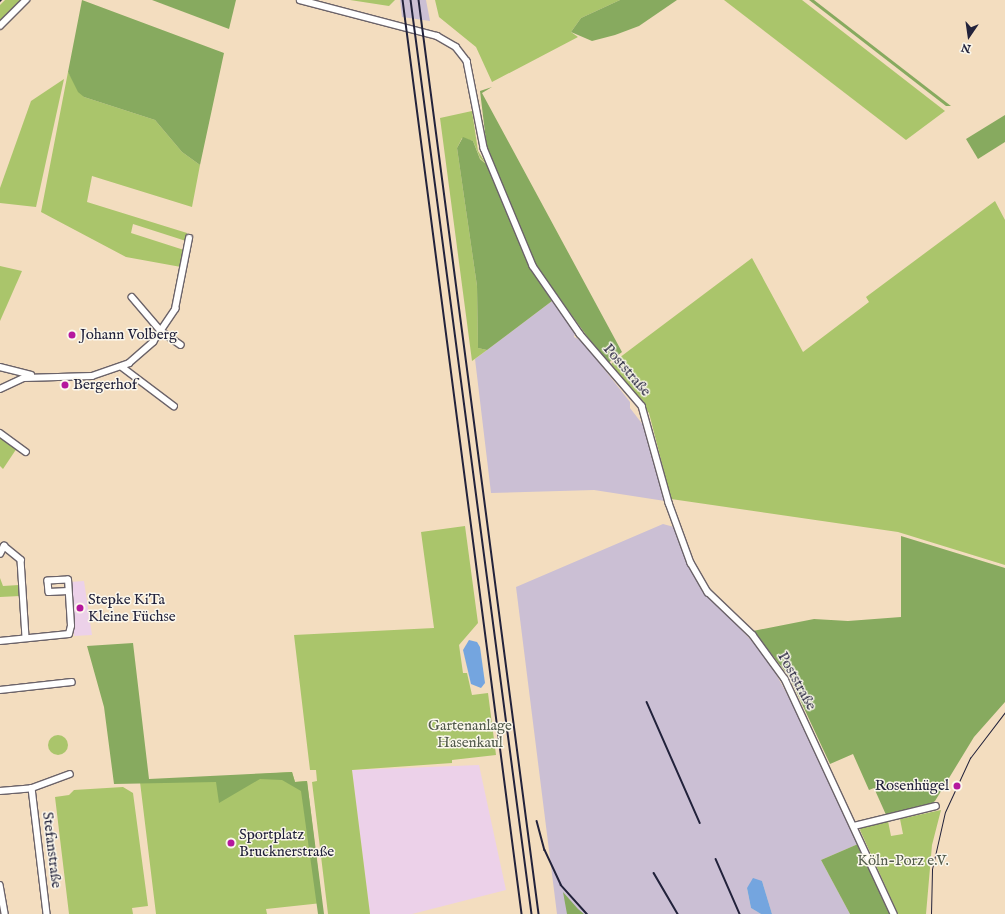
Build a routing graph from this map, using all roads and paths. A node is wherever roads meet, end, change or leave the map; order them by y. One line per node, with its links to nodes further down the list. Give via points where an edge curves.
1 (26, 0): 3 (street)
2 (300, 0): 25 (street, Poststraße, via 437,36 450,42 465,57 472,72 484,148 533,266 580,334 642,406 669,503 691,563 708,592 753,635 785,678)
3 (0, 26)
4 (189, 238): 6 (street, via 179,297)
5 (132, 297): 6 (street)
6 (161, 331): 7 (street); 9 (street)
7 (181, 345)
8 (0, 367): 10 (street)
9 (122, 367): 10 (street, via 92,376); 12 (street)
10 (35, 376): 11 (street, via 19,379)
11 (0, 389)
12 (174, 406)
13 (0, 433): 14 (street)
14 (26, 452)
15 (0, 554): 17 (street, via 4,546 21,560)
16 (68, 591): 17 (street, via 71,631 66,635)
17 (26, 637): 18 (street)
18 (0, 641)
19 (72, 682): 20 (street)
20 (0, 690)
21 (70, 774): 22 (street)
22 (32, 788): 23 (street); 28 (street, Stefanstraße)
23 (0, 791)
24 (936, 806): 25 (street)
25 (854, 826): 29 (street, Poststraße)
26 (0, 885): 27 (street)
27 (5, 914)
28 (47, 914)
29 (894, 914)

